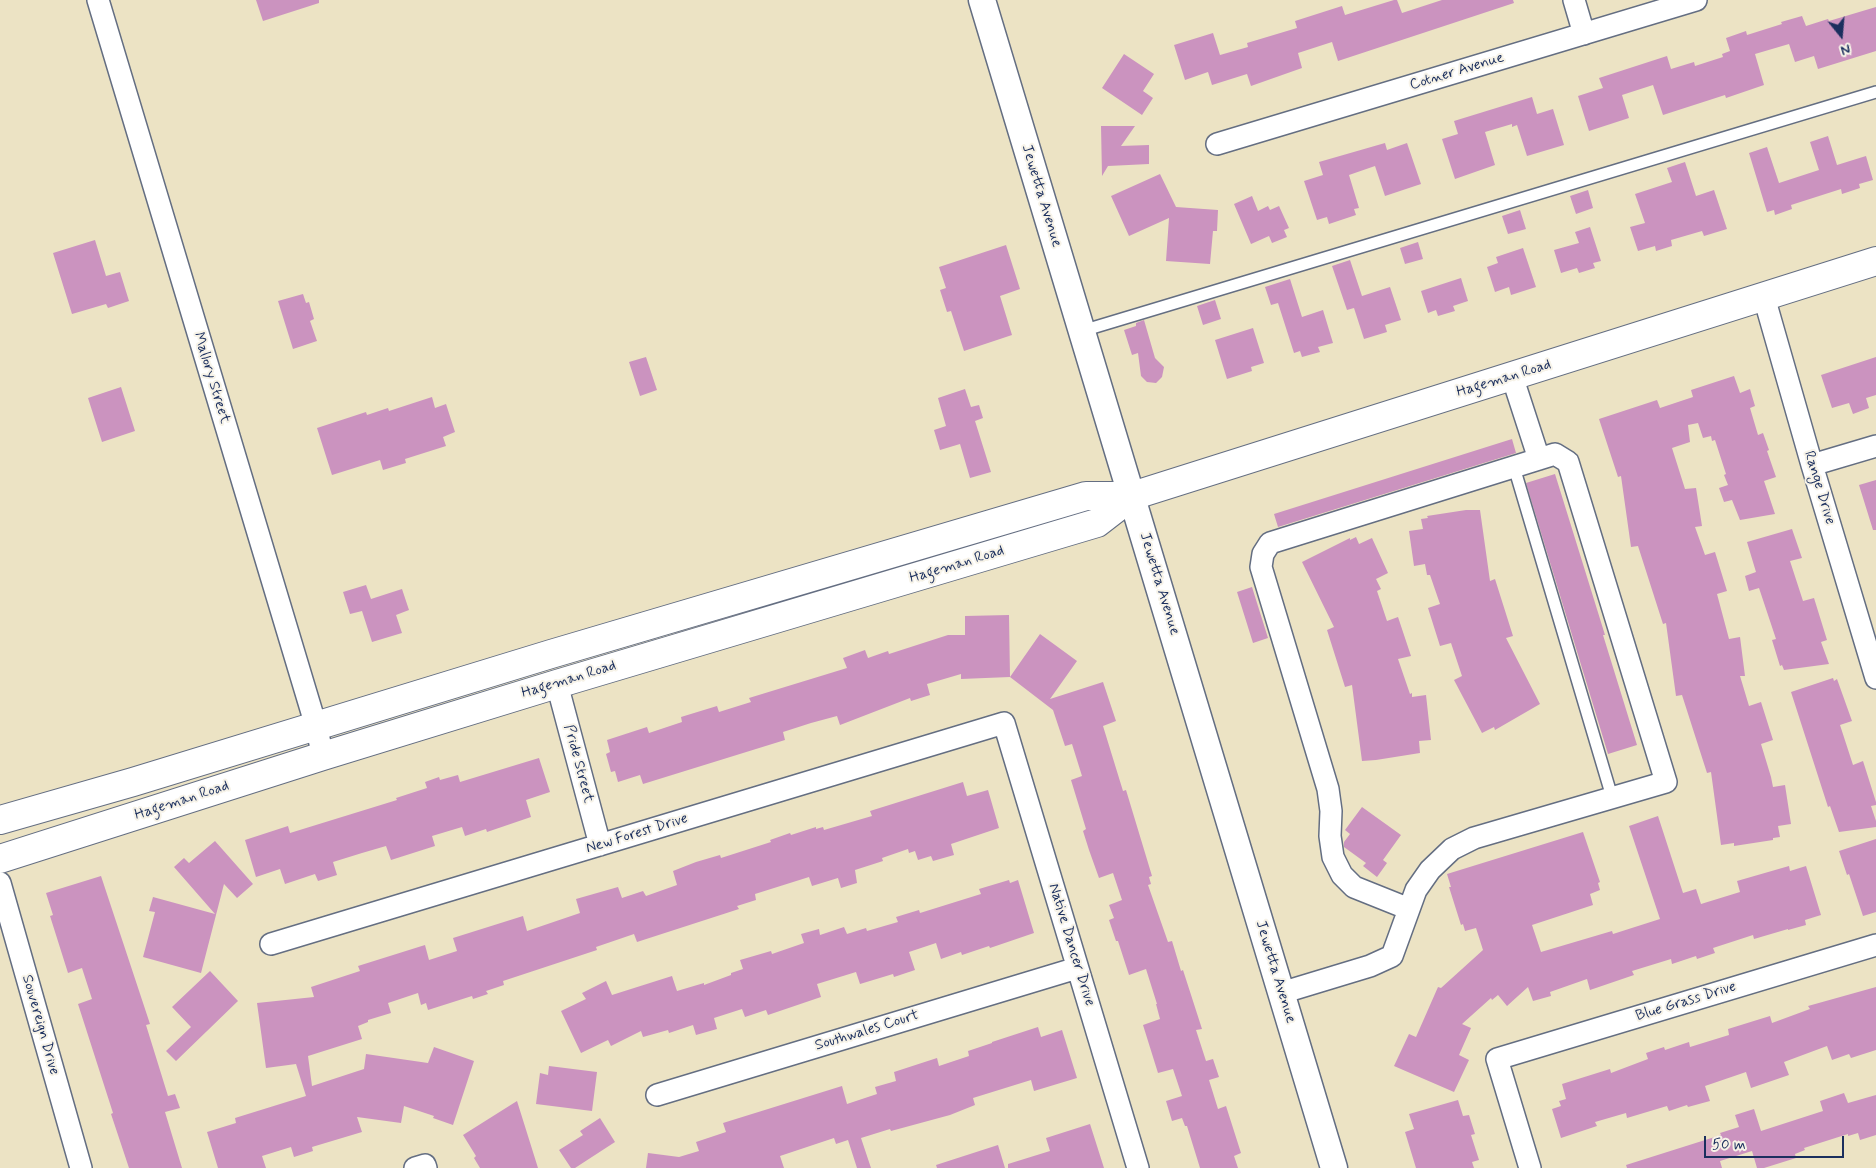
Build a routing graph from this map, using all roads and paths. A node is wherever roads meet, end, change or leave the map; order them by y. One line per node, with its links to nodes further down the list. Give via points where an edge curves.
1 (98, 0): 20 (street, Mallory Street)
2 (982, 0): 10 (street, Jewetta Avenue)
3 (1574, 0): 5 (street)
4 (1696, 0): 5 (street, Cotner Avenue)
5 (1584, 34): 7 (street, Cotner Avenue)
6 (1876, 92): 10 (lane)
7 (1217, 144)
8 (1876, 261): 9 (main road, Hageman Road)
9 (1764, 297): 11 (main road, Hageman Road); 14 (street, Range Drive)
10 (1082, 331): 16 (street, Jewetta Avenue)
11 (1512, 376): 13 (street); 16 (main road, Hageman Road)
12 (1876, 446): 14 (street)
13 (1539, 459): 15 (street); 23 (street, via 1555,454 1568,462 1666,782)
14 (1812, 465): 17 (street, Range Drive)
15 (1514, 467): 23 (lane); 29 (street, via 1270,543 1263,554 1261,567 1328,789 1333,857 1342,875 1354,887)
16 (1132, 496): 18 (main road, Hageman Road, via 1097,523); 20 (main road, Hageman Road, via 1086,496); 33 (street, Jewetta Avenue)
17 (1876, 678)
18 (557, 684): 21 (main road, Hageman Road); 25 (street, Pride Street)
19 (1004, 723): 25 (street, New Forest Drive); 32 (street, Native Dancer Drive)
20 (316, 726): 21 (street, Mallory Street); 22 (main road, Hageman Road)
21 (323, 756): 27 (main road, Hageman Road)
22 (133, 782): 24 (main road, Hageman Road); 26 (main road, via 87,812 8,836)
23 (1612, 797): 29 (street, via 1474,838 1452,849 1430,870)
24 (0, 820)
25 (600, 845): 30 (street, New Forest Drive)
26 (0, 850)
27 (0, 859)
28 (0, 883): 35 (street, Souvereign Drive)
29 (1408, 909): 33 (street, via 1392,956)
30 (271, 944)
31 (1876, 945): 38 (street, Blue Grass Drive, via 1497,1059)
32 (1078, 968): 34 (street, Southwales Court); 36 (street, Native Dancer Drive)
33 (1282, 993): 37 (street, Jewetta Avenue)
34 (657, 1095)
35 (81, 1168)
36 (1138, 1168)
37 (1334, 1168)
38 (1530, 1168)

